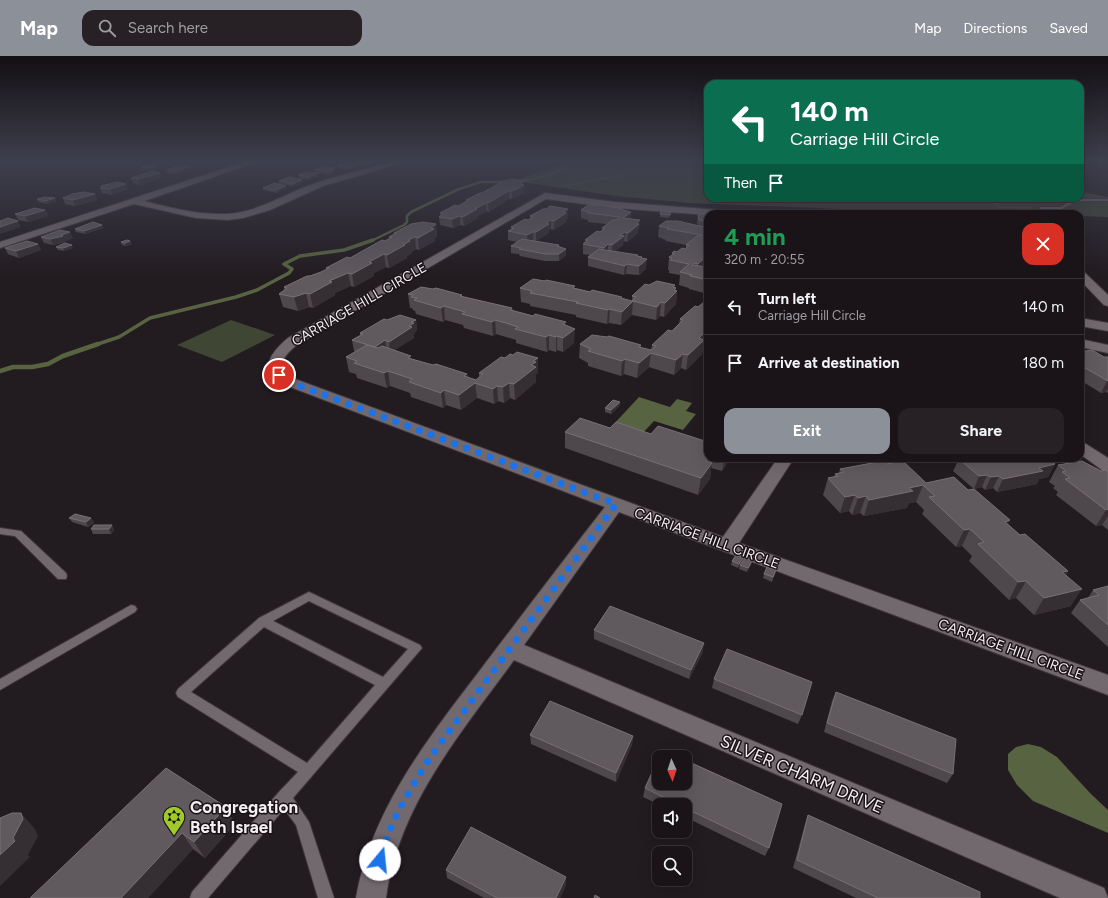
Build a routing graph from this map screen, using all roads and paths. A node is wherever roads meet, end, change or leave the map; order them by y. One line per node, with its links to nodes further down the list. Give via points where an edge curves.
1 (139, 199): 6 (street)
2 (285, 199): 6 (street, via 264,210 248,214 203,217)
3 (539, 199): 22 (street, CARRIAGE HILL CIRCLE, via 293,341 282,350 276,359 275,368 279,375 290,382)
4 (571, 199): 11 (street)
5 (1108, 200): 7 (lane)
6 (134, 201): 12 (street)
7 (1084, 201)
8 (993, 202): 10 (path, via 1000,207)
9 (1074, 202): 10 (lane, via 1062,208)
10 (1041, 208)
11 (704, 212)
12 (0, 245)
13 (1084, 278): 14 (street)
14 (1108, 302)
15 (1084, 323): 16 (street)
16 (1108, 327)
17 (1084, 344): 18 (street)
18 (1108, 349)
19 (1084, 450): 21 (street)
20 (783, 462): 24 (street)
21 (1108, 466)
22 (616, 504): 24 (street, CARRIAGE HILL CIRCLE); 28 (street)
23 (0, 531): 25 (lane, via 18,533)
24 (727, 546): 31 (street, CARRIAGE HILL CIRCLE)
25 (62, 576)
26 (131, 609): 30 (lane)
27 (263, 621): 29 (lane); 29 (lane, via 309,596 416,648); 32 (lane, via 182,693)
28 (510, 649): 36 (street, via 431,756 407,795 383,845); 37 (street, SILVER CHARM DRIVE)
29 (384, 684): 32 (lane)
30 (0, 685)
31 (1108, 685)
32 (308, 770): 33 (lane)
33 (284, 797): 34 (lane); 35 (lane, via 302,822)
34 (198, 898)
35 (326, 898)
36 (372, 898)
37 (1094, 898)

